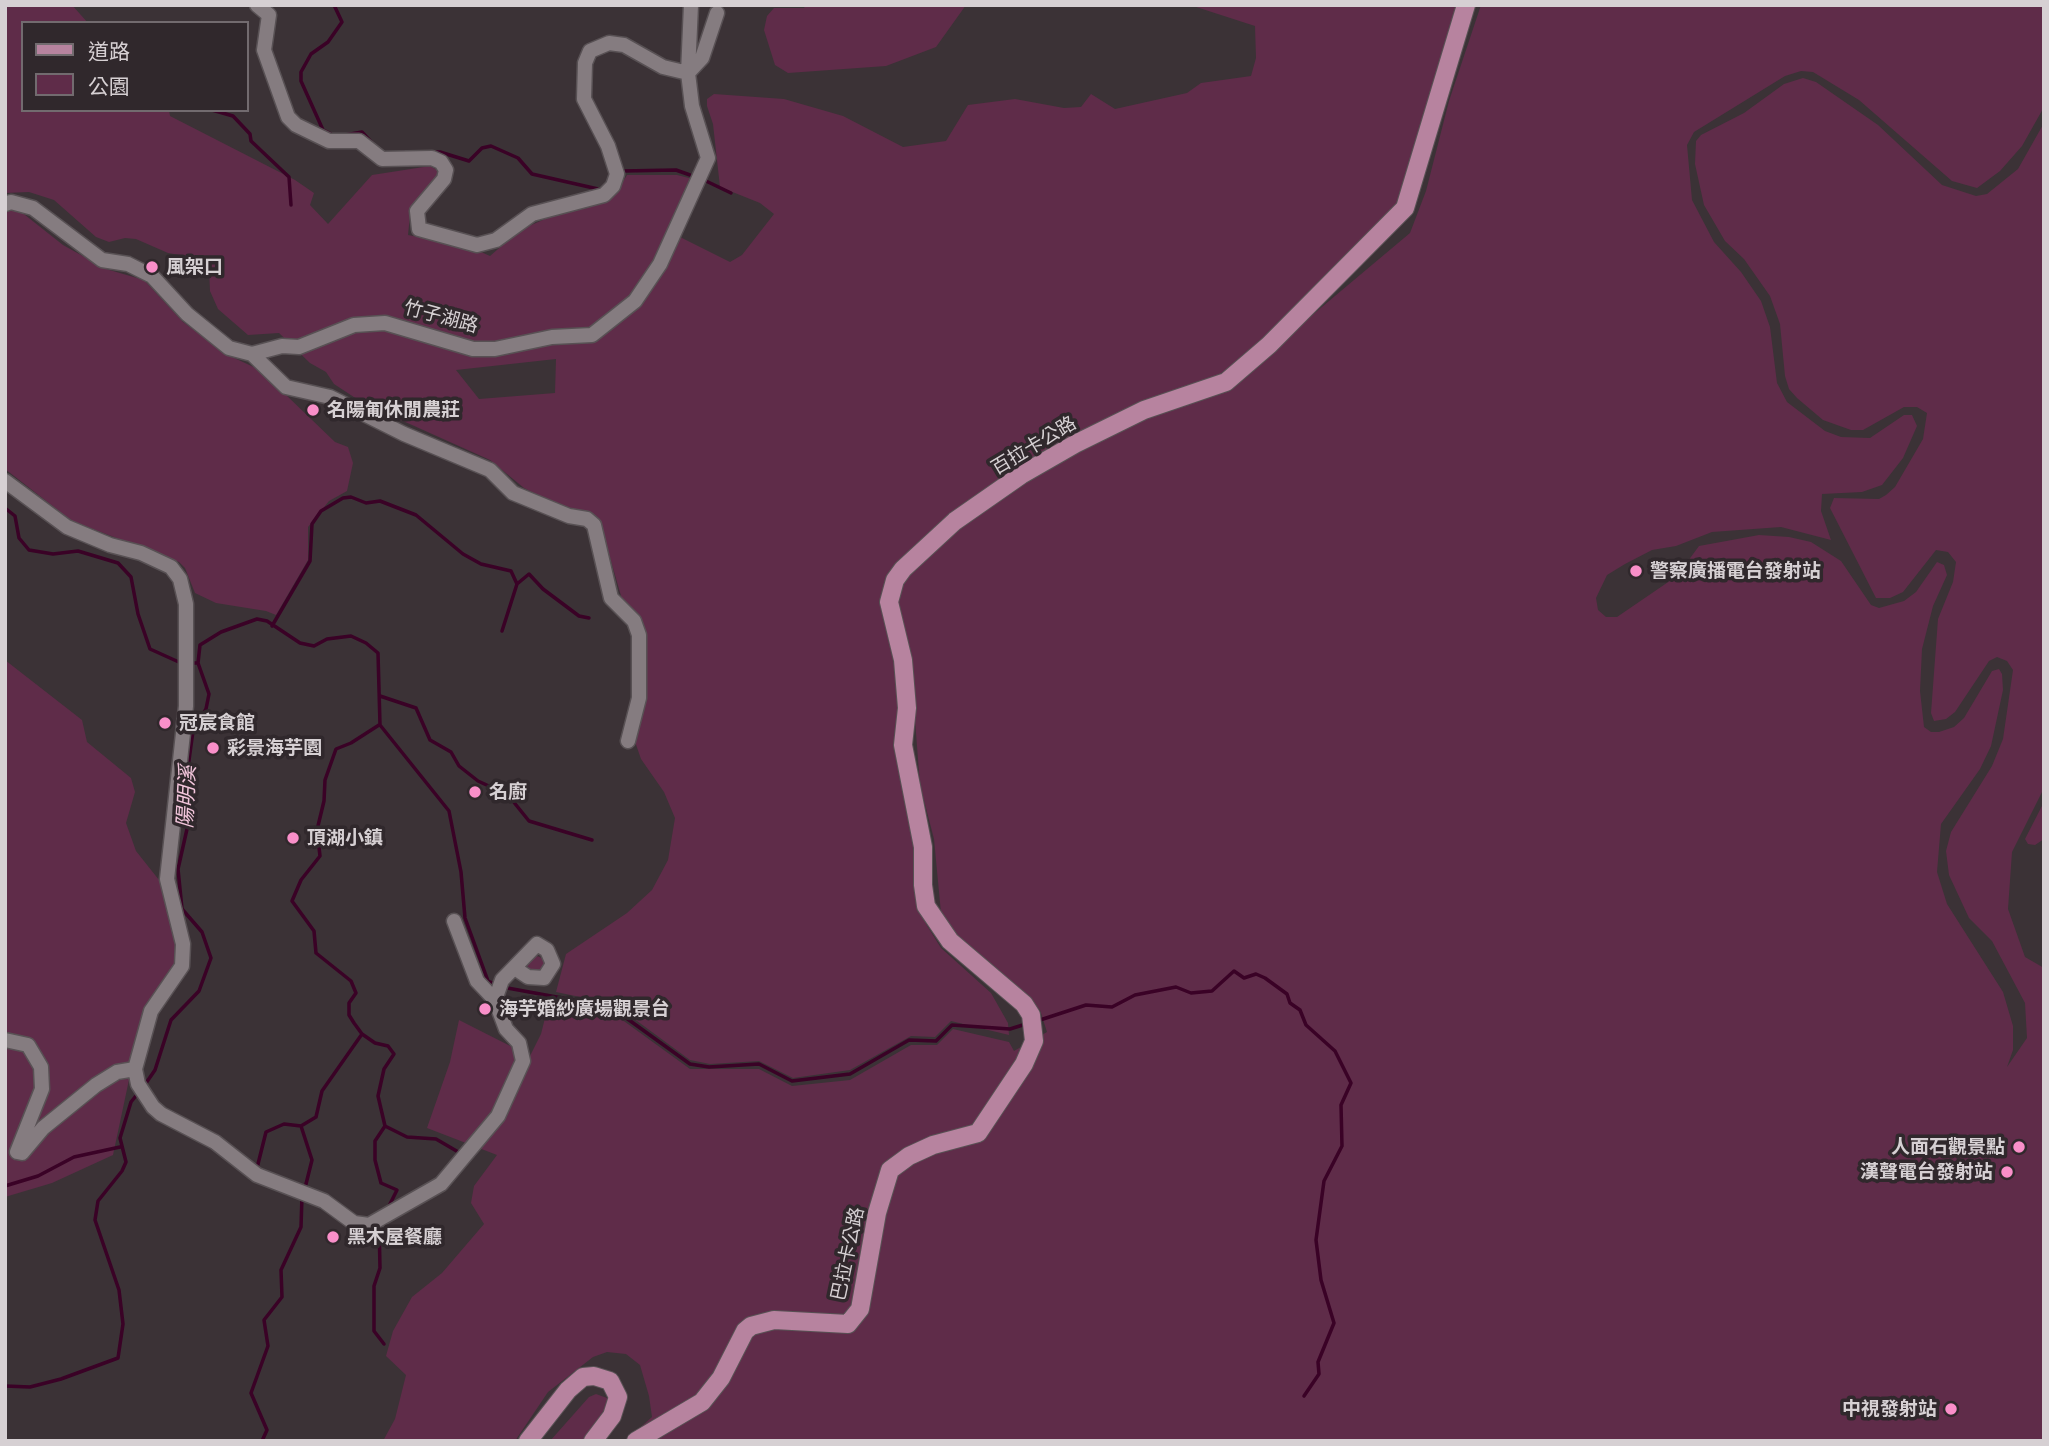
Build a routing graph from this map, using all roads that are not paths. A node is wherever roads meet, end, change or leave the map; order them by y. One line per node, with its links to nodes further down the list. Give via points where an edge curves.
1 (257, 5): 5 (street, via 270,15 264,50 288,117 329,141 359,141 382,159 432,158 441,162 446,170 444,179 417,211 418,229 477,245 496,240 532,214 604,195 612,186 617,174 608,146 584,99 590,51 609,43 624,46 663,68)
2 (691, 5): 5 (street, 竹子湖路)
3 (1466, 5): 13 (main road, 百拉卡公路, via 1405,208 1269,345 1226,382 1144,410 1021,475 955,521 895,580 889,602 903,660 907,708 903,745 923,847 926,906 950,941)
4 (717, 13): 5 (street, via 702,58)
5 (688, 73): 7 (street, 竹子湖路, via 692,106 708,158 654,274 635,301 592,335 473,349 385,323 354,325 299,347)
6 (5, 204): 7 (street, via 33,208 102,260 128,264 152,276 187,314 229,348)
7 (252, 354): 9 (street, via 286,387 330,397 489,470 513,493 594,525 611,598 634,621 639,635 639,698)
8 (5, 481): 15 (street, via 67,527 171,568 180,579 186,604 186,706 167,879 181,934 182,966 152,1011)
9 (628, 741)
10 (454, 920): 12 (street, via 477,981)
11 (516, 969): 12 (street)
12 (498, 992): 15 (street, via 506,1029 519,1042 523,1061 498,1116 441,1184 369,1224 354,1223 324,1200 257,1175 215,1142 161,1114 141,1089)
13 (1024, 1004): 18 (main road, 巴拉卡公路, via 1031,1015 1034,1041 978,1133 933,1145 890,1170 877,1213 860,1309 849,1324 774,1320 751,1326 702,1402)
14 (5, 1040): 15 (street, via 28,1045 41,1067 35,1111 17,1152 22,1153 43,1128 96,1085 117,1072)
15 (135, 1069)
16 (528, 1441): 17 (main road, via 568,1390 583,1377 594,1376 610,1381 618,1398 612,1416)
17 (593, 1441)
18 (636, 1441)

